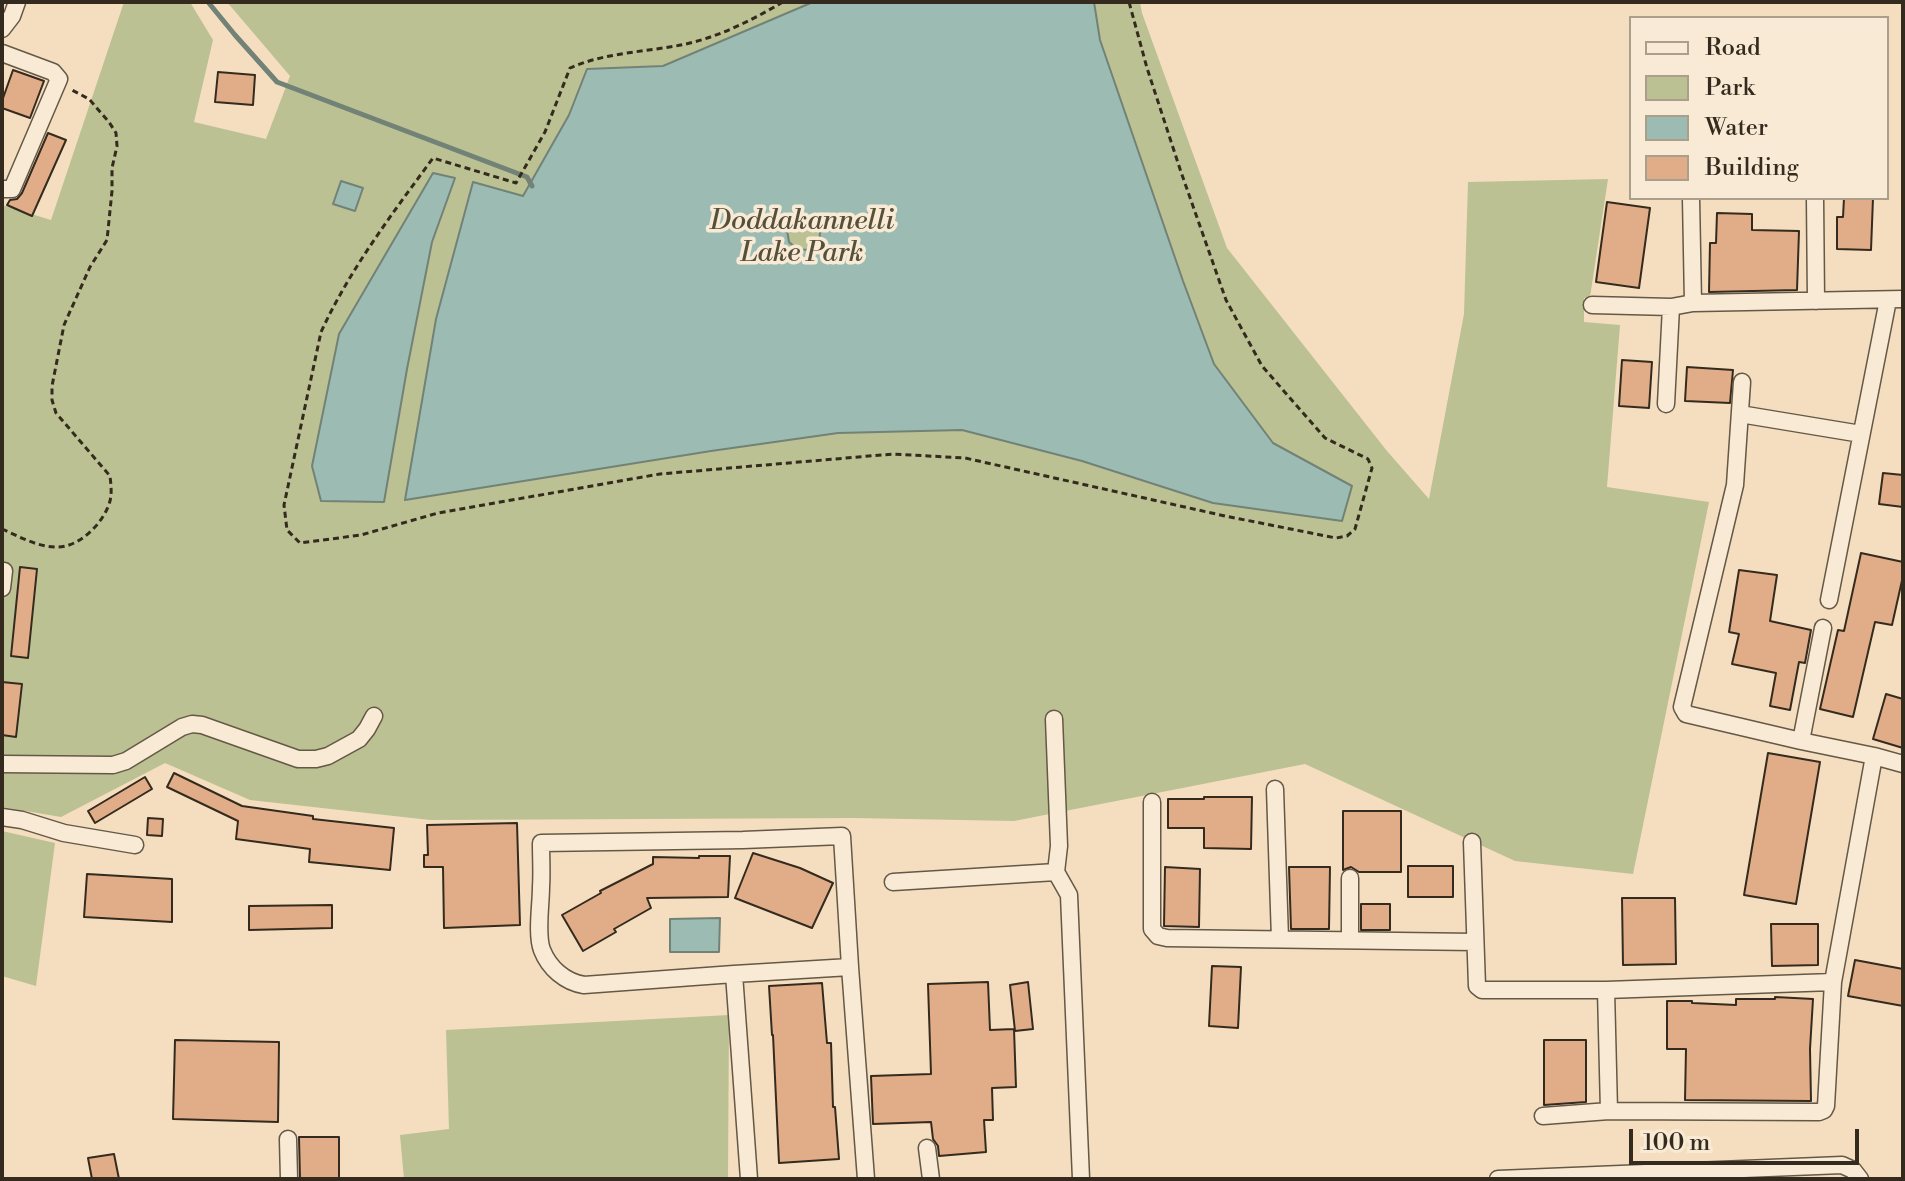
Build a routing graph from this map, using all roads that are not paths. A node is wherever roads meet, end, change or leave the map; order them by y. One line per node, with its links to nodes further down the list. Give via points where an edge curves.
1 (17, 2): 2 (street)
2 (2, 29)
3 (2, 53): 4 (street, via 59,79 12,189)
4 (2, 189)
5 (1691, 200): 9 (street)
6 (1815, 200): 8 (street)
7 (1895, 300): 8 (street); 15 (street)
8 (1816, 301): 9 (street)
9 (1693, 303): 11 (street)
10 (1592, 305): 11 (street)
11 (1671, 307): 13 (street)
12 (1742, 382): 14 (street)
13 (1666, 404)
14 (1740, 414): 15 (street); 22 (street, via 1735,485 1682,707 1686,714)
15 (1861, 434): 18 (street)
16 (4, 571): 17 (street)
17 (2, 588)
18 (1829, 600)
19 (1823, 628): 22 (street)
20 (374, 716): 24 (street, via 359,739 316,759 298,759 192,724 113,765)
21 (1054, 719): 31 (street)
22 (1801, 741): 23 (street)
23 (1874, 756): 25 (street); 39 (street)
24 (2, 764)
25 (1903, 764)
26 (1275, 789): 34 (street)
27 (1152, 802): 34 (street, via 1152,929 1158,936)
28 (2, 817): 30 (street)
29 (1472, 842): 36 (street)
30 (135, 845)
31 (1056, 872): 33 (street); 49 (street, via 1069,895)
32 (1350, 878): 35 (street)
33 (893, 882)
34 (1280, 939): 35 (street)
35 (1350, 940): 36 (street)
36 (1475, 942): 40 (street, via 1477,986 1482,990)
37 (850, 967): 38 (street); 38 (street, via 842,836 541,843 542,949 564,977 584,985); 47 (street)
38 (734, 974): 46 (street)
39 (1833, 982): 40 (street); 41 (street, via 1824,1110)
40 (1606, 990): 41 (street)
41 (1609, 1111): 42 (street)
42 (1543, 1116)
43 (288, 1139): 45 (street)
44 (927, 1148): 48 (street)
45 (289, 1179)
46 (749, 1179)
47 (866, 1179)
48 (931, 1179)
49 (1081, 1179)
50 (1498, 1179): 51 (street, via 1842,1165)
51 (1860, 1179)

